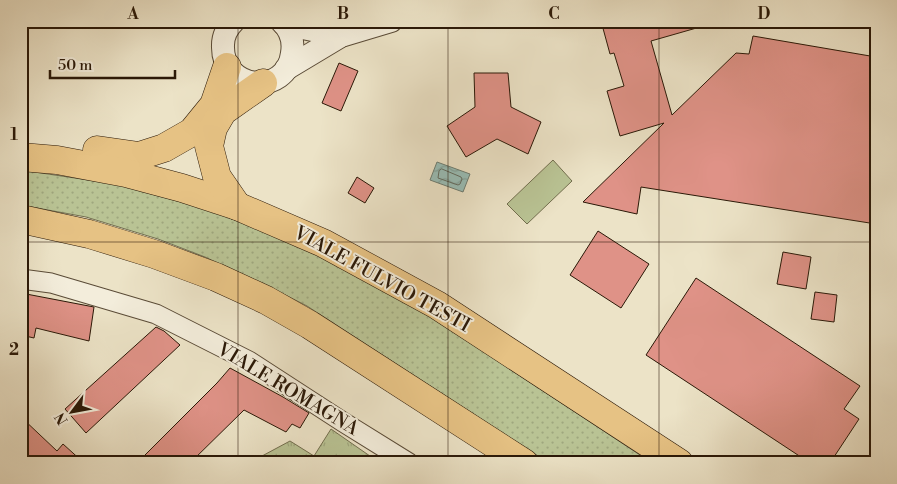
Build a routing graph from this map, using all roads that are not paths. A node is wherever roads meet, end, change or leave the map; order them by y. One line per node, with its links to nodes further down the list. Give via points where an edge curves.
1 (391, 21): 4 (street)
2 (282, 23): 4 (street); 6 (street, via 293,46 292,58)
3 (225, 27): 5 (street, via 222,54)
4 (340, 36): 6 (street)
5 (228, 67): 7 (street, via 237,77); 9 (highway, via 214,105 192,132 164,148 139,156 74,148)
6 (286, 69): 7 (street)
7 (263, 83): 10 (highway, via 223,111 213,128 209,146 217,177)
8 (21, 157): 9 (highway, VIALE FULVIO TESTI)
9 (57, 160): 10 (highway, VIALE FULVIO TESTI, via 126,173)
10 (237, 206): 15 (highway, VIALE FULVIO TESTI, via 324,243 437,305)
11 (21, 220): 14 (highway, via 89,234 154,254 266,300)
12 (21, 279): 13 (street, VIALE ROMAGNA, via 52,283 156,314 249,361)
13 (409, 463)
14 (524, 463)
15 (679, 463)

